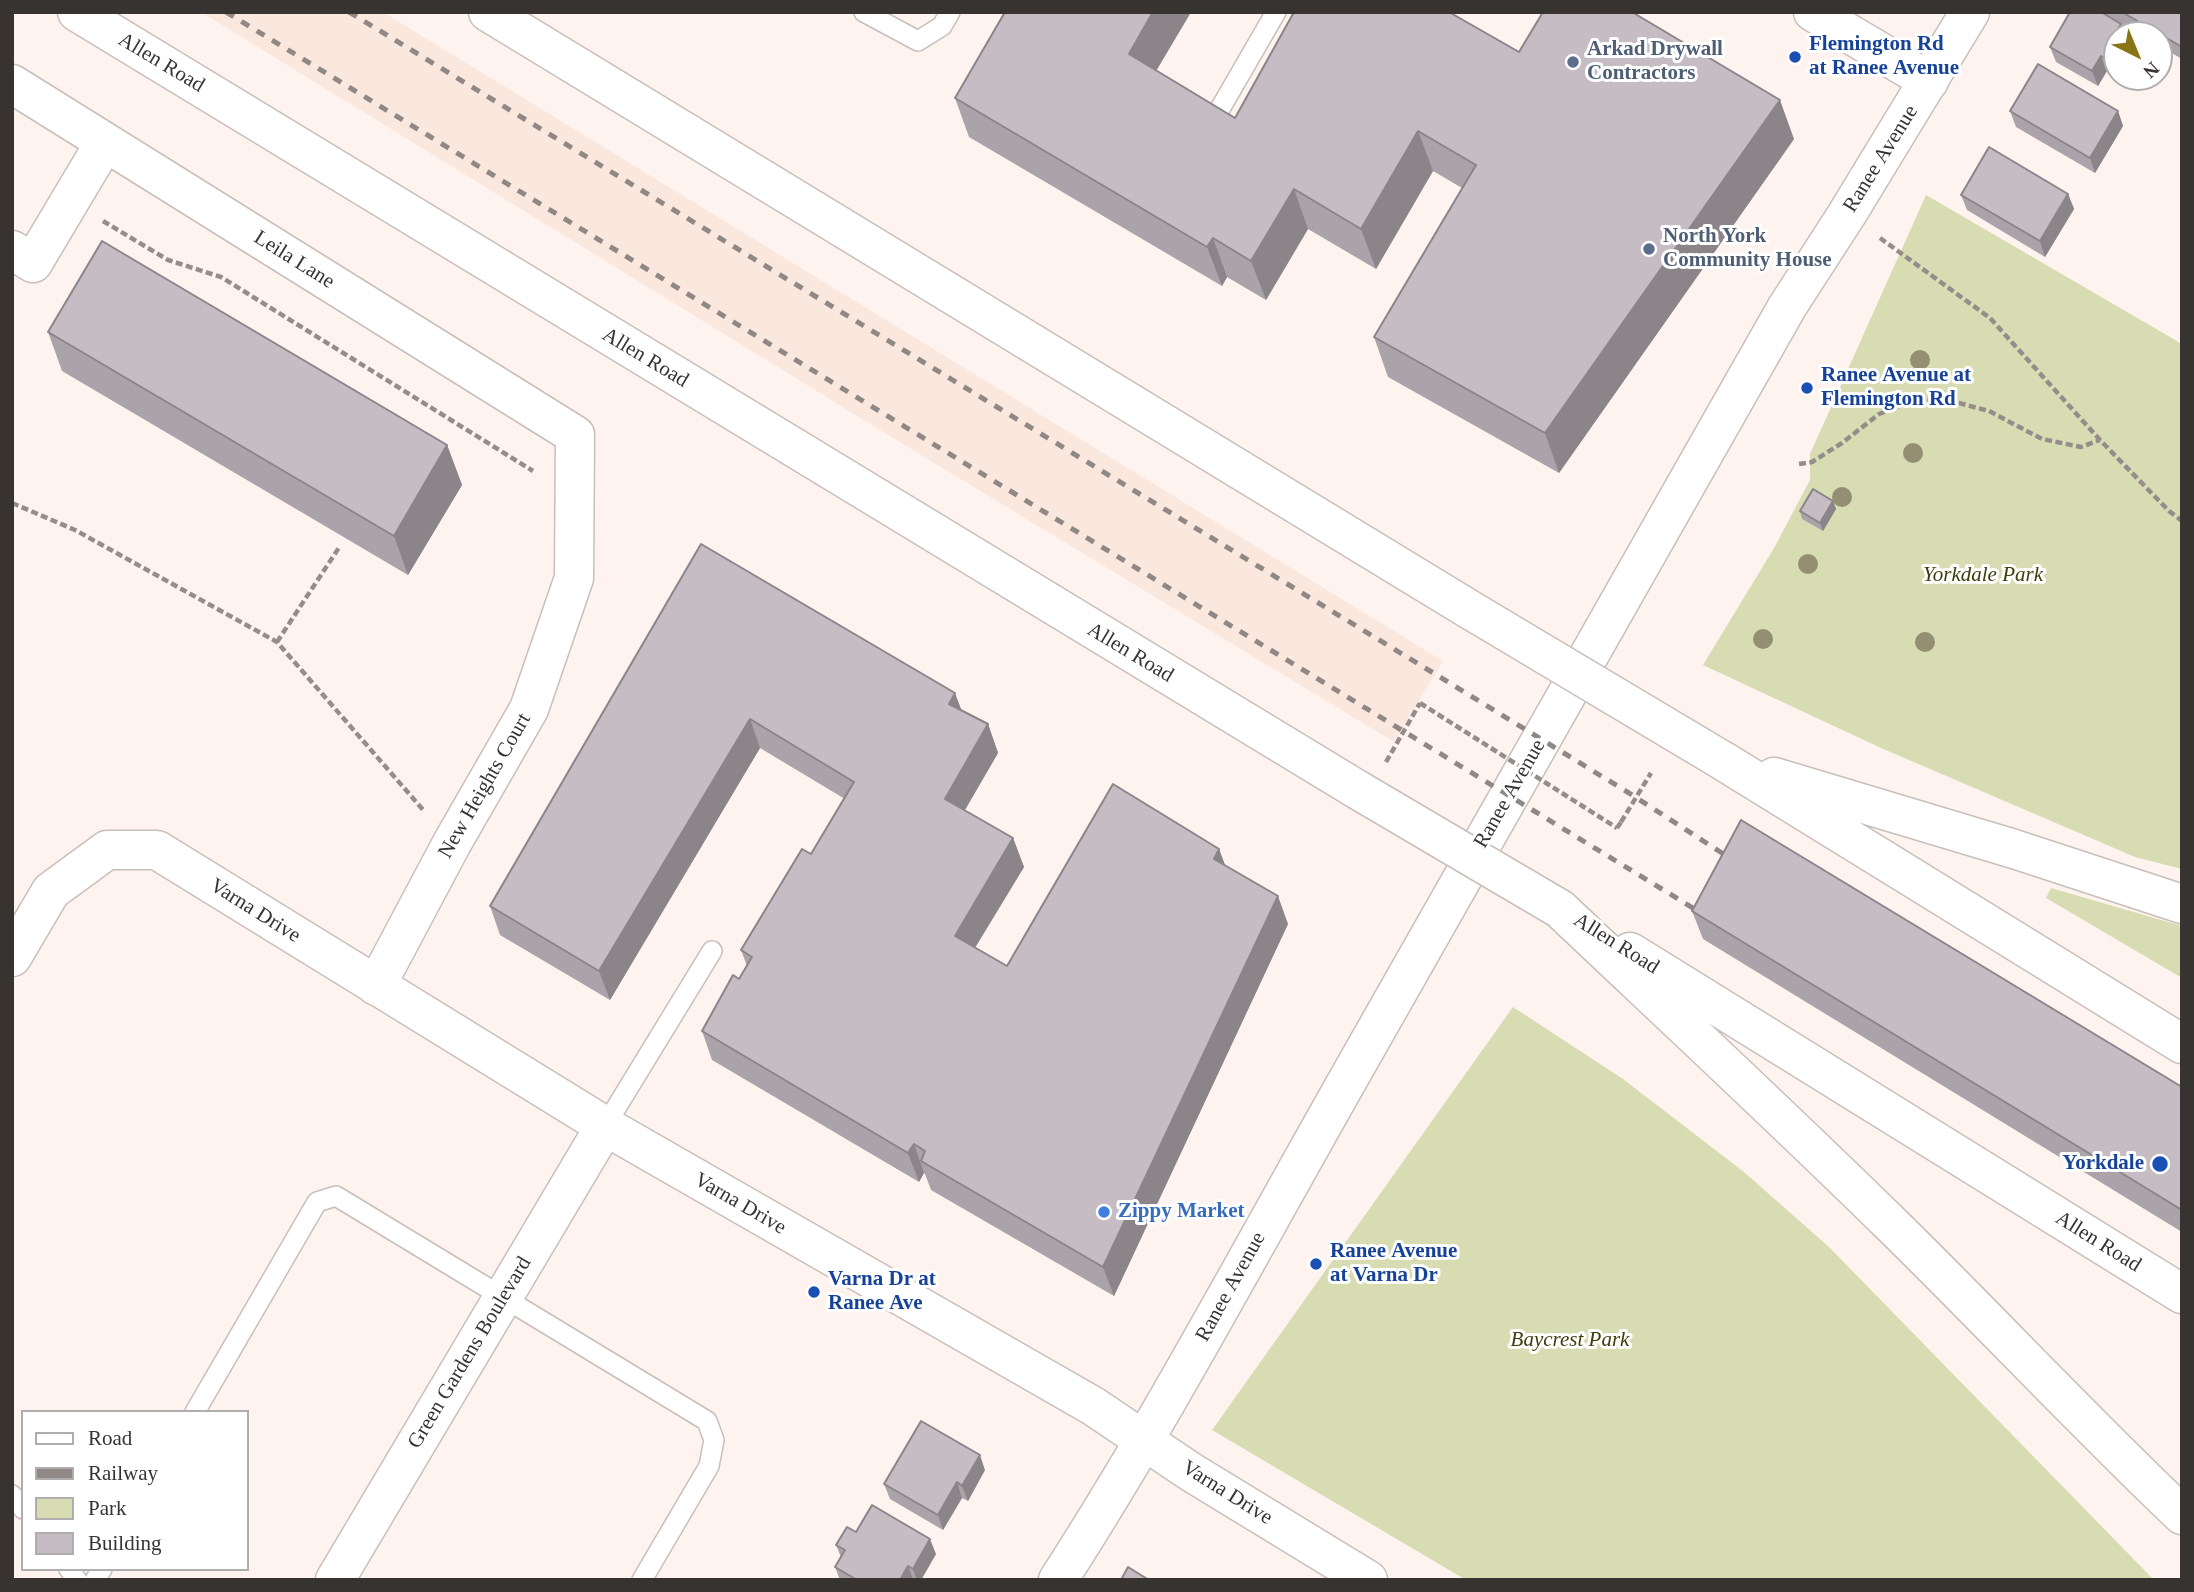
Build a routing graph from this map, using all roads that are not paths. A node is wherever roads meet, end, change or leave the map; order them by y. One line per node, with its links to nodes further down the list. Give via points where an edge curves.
1 (77, 12): 16 (main road, Allen Road, bridge)
2 (488, 12): 14 (main road, bridge)
3 (864, 12): 4 (lane, via 918,41 942,26)
4 (950, 12)
5 (1276, 12): 10 (lane)
6 (1813, 12): 8 (main road)
7 (1970, 12): 8 (main road, Ranee Avenue)
8 (1928, 81): 25 (main road, Ranee Avenue, via 1787,307)
9 (12, 84): 11 (main road, Leila Lane)
10 (1213, 121)
11 (105, 142): 12 (main road, via 33,263); 13 (main road, Leila Lane)
12 (12, 250)
13 (575, 435): 19 (main road, New Heights Court, via 574,578 529,709)
14 (1725, 762): 15 (main road); 20 (main road)
15 (2182, 904)
16 (1560, 909): 22 (main road, Allen Road); 26 (main road, via 1892,1225)
17 (712, 951): 21 (lane)
18 (12, 957): 19 (main road, Varna Drive, via 51,891 107,850 157,849)
19 (376, 986): 21 (main road, Varna Drive)
20 (2182, 1044)
21 (605, 1126): 23 (main road, Green Gardens Boulevard); 25 (main road, Varna Drive, via 1093,1406)
22 (2182, 1294)
23 (504, 1298): 24 (lane, via 336,1196 317,1202); 27 (main road, Green Gardens Boulevard); 28 (lane, via 707,1421 714,1440 709,1466)
24 (196, 1410)
25 (1145, 1441): 29 (main road, Ranee Avenue); 30 (main road, Varna Drive)
26 (2182, 1515)
27 (335, 1580)
28 (642, 1580)
29 (1058, 1580)
30 (1368, 1580)

